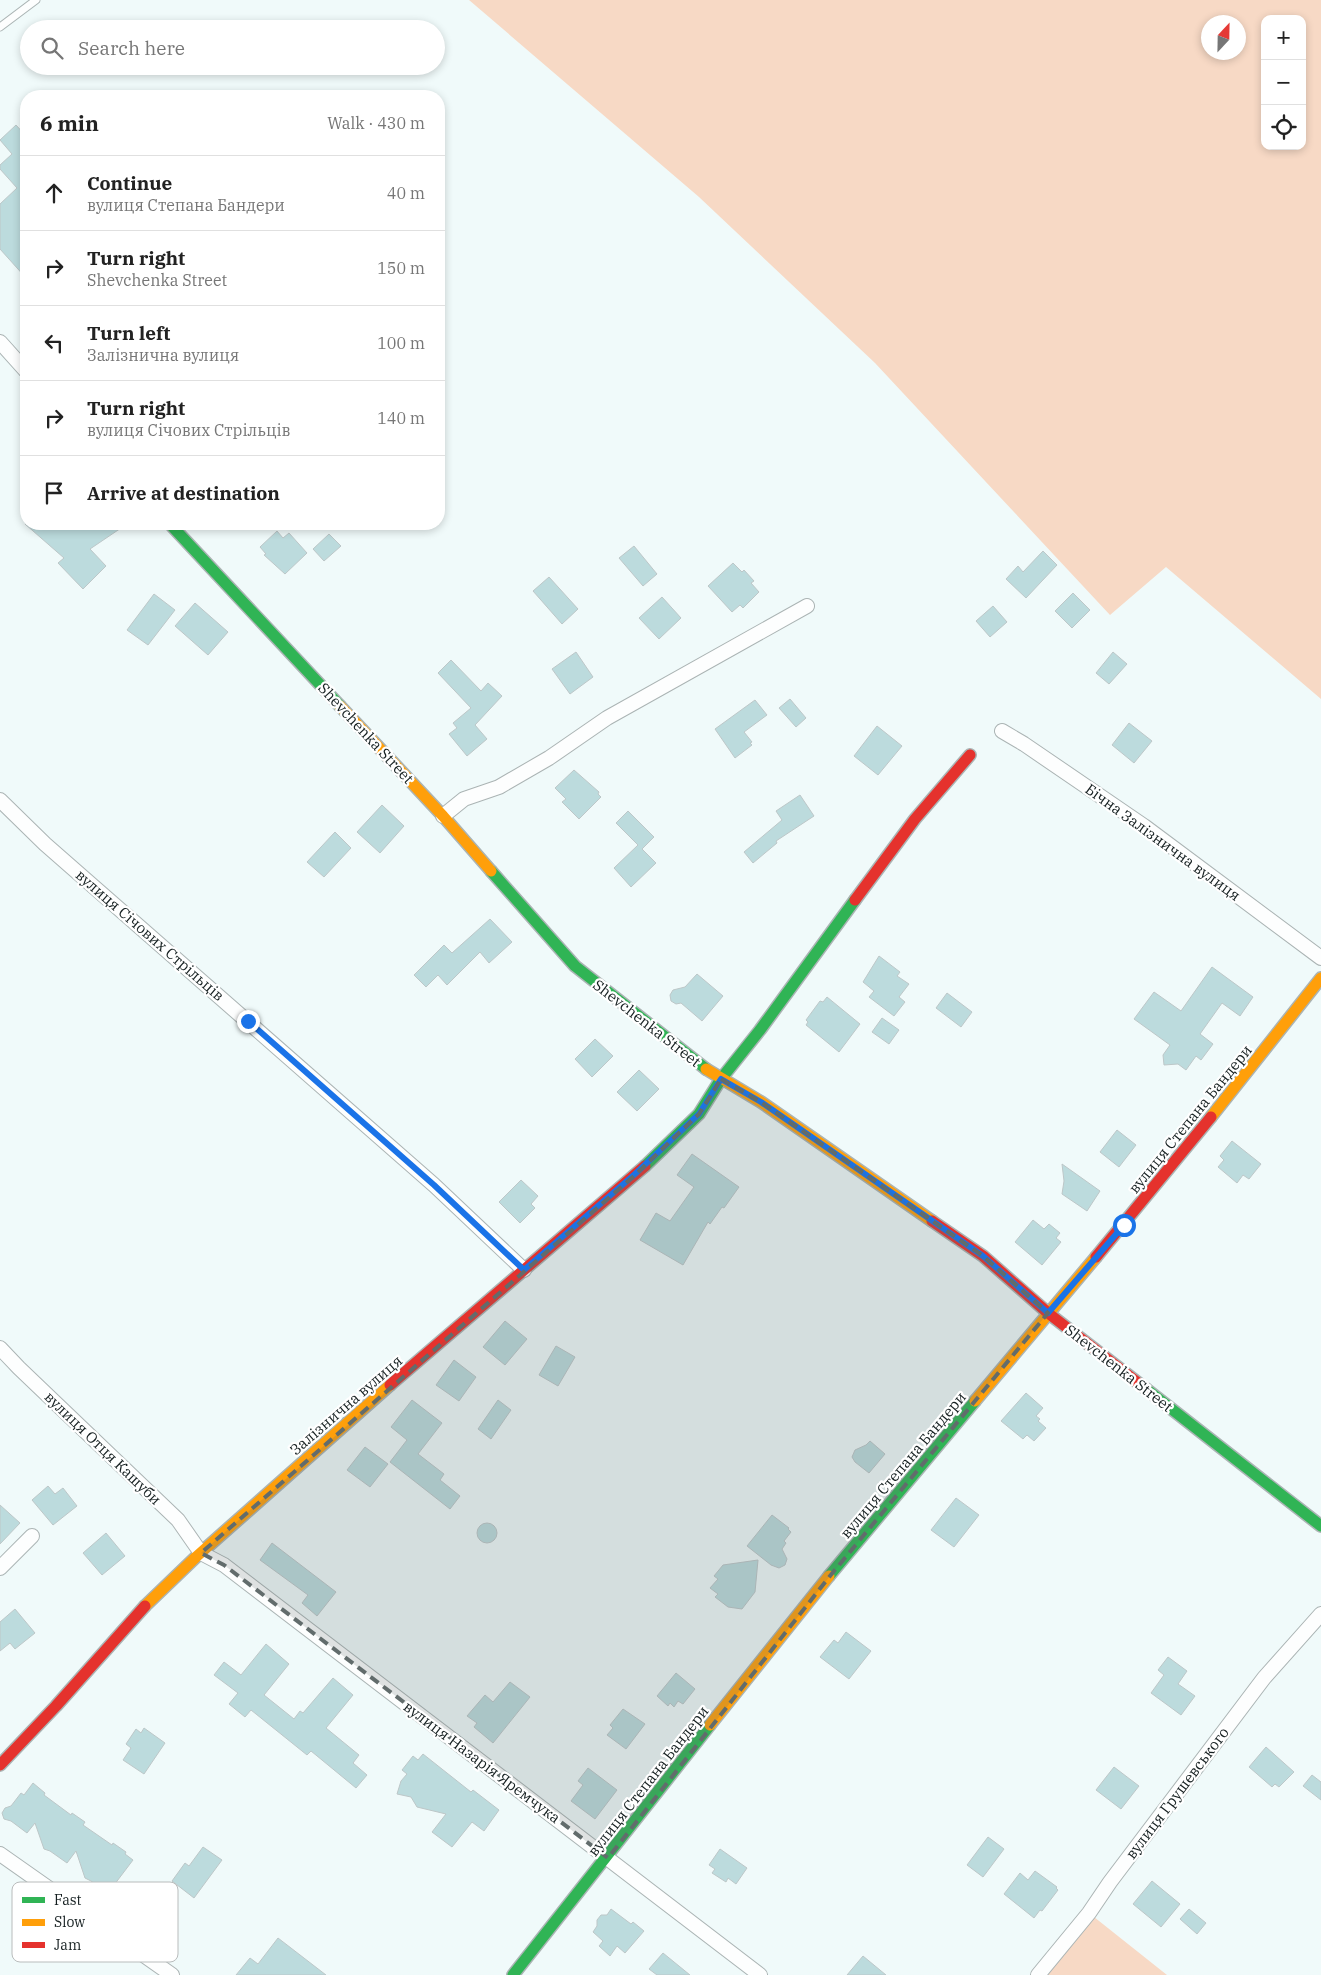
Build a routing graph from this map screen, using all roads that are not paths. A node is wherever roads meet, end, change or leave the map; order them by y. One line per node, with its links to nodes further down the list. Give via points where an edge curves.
1 (36, 0): 2 (lane)
2 (0, 27)
3 (0, 342): 4 (street)
4 (20, 364)
5 (176, 530): 10 (street, Shevchenka Street)
6 (807, 606): 10 (street, via 607,718 499,787 464,799)
7 (1002, 731): 11 (street, Бічна Залізнична вулиця, via 1144,826)
8 (970, 755): 13 (street, Залізнична вулиця, via 915,819)
9 (0, 800): 14 (street, вулиця Січових Стрільців, via 426,1178)
10 (443, 816): 13 (street, Shevchenka Street, via 575,966)
11 (1321, 958)
12 (1321, 978): 15 (street, вулиця Степана Бандери, via 1124,1225)
13 (721, 1079): 14 (street, Залізнична вулиця, via 699,1114); 15 (street, Shevchenka Street, via 761,1102 983,1256)
14 (524, 1270): 19 (street, Залізнична вулиця)
15 (1048, 1313): 17 (street, Shevchenka Street); 24 (street, вулиця Степана Бандери, via 830,1576)
16 (0, 1348): 19 (street, вулиця Отця Кашуби, via 178,1520)
17 (1321, 1526)
18 (32, 1536): 20 (street)
19 (201, 1553): 22 (street, Залізнична вулиця, via 136,1615); 24 (street, вулиця Назарія Яремчука, via 224,1565)
20 (0, 1568)
21 (1321, 1614): 30 (street, вулиця Грушевського, via 1264,1678 1089,1913)
22 (0, 1765)
23 (0, 1854): 25 (street)
24 (608, 1858): 28 (street, вулиця Степана Бандери); 29 (street, вулиця Назарія Яремчука)
25 (40, 1882)
26 (154, 1962): 27 (street)
27 (172, 1975)
28 (513, 1975)
29 (760, 1975)
30 (1038, 1975)

